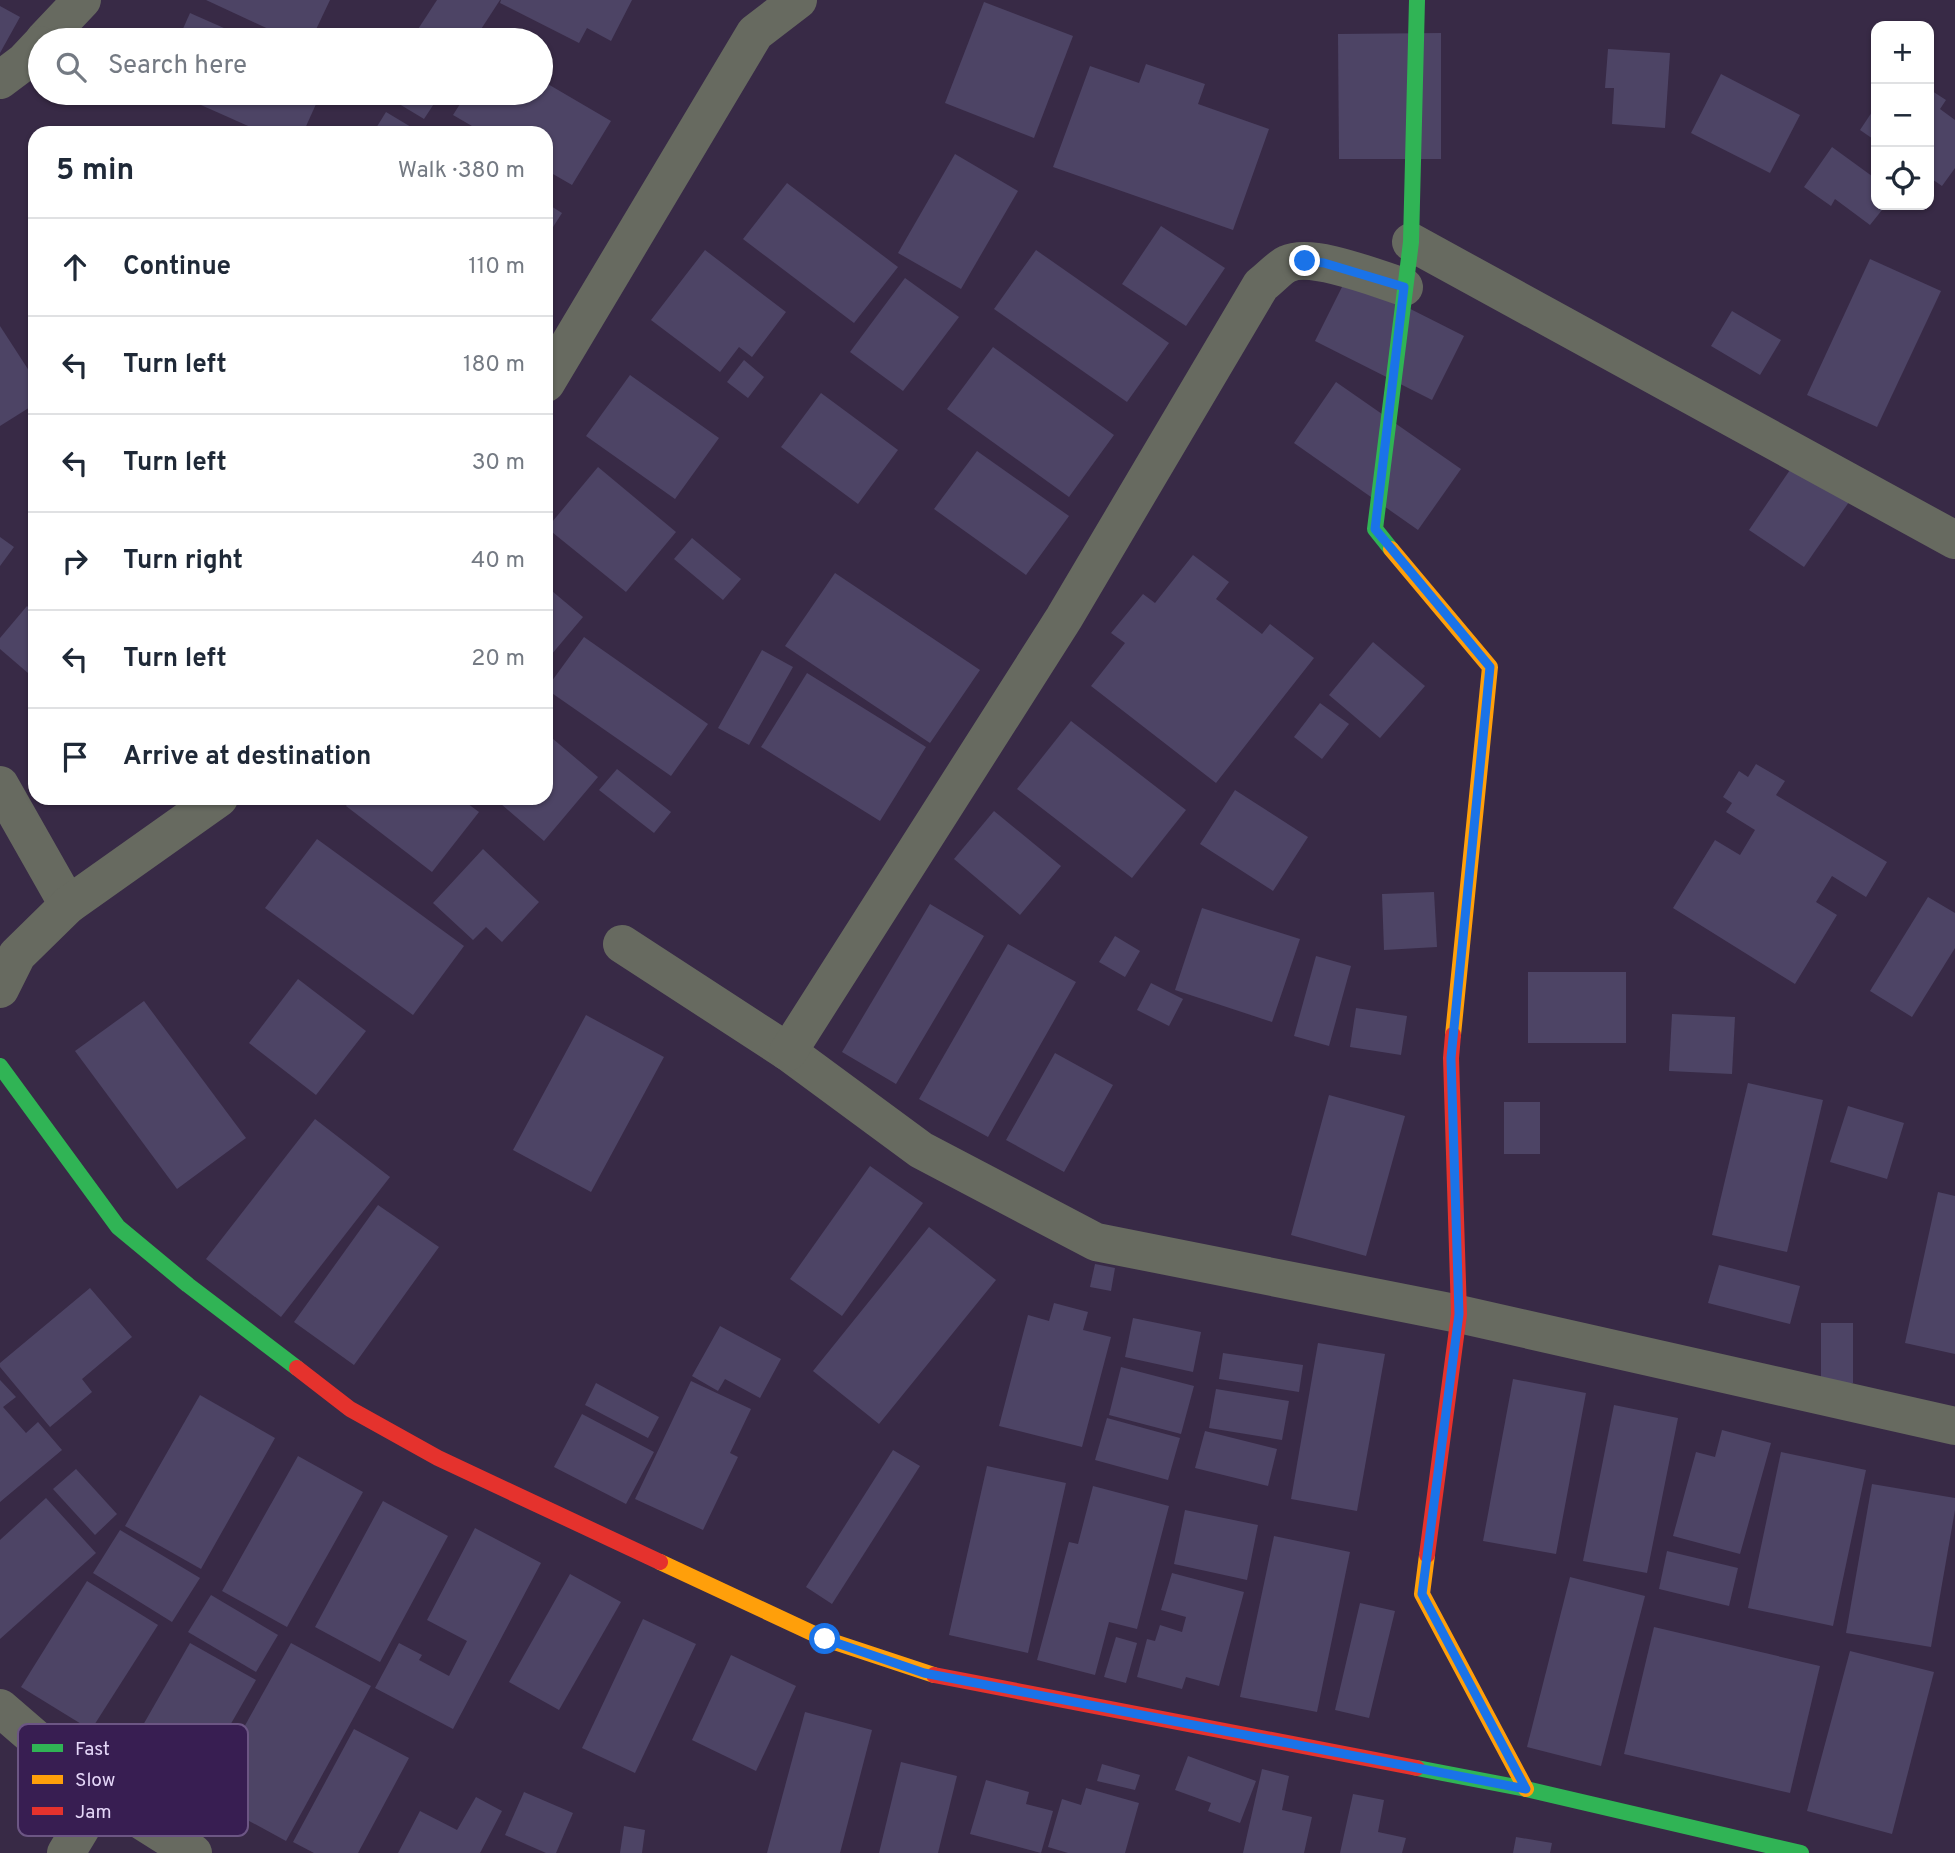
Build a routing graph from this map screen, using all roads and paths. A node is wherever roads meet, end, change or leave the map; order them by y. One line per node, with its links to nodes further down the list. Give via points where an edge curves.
1 (82, 0): 4 (street)
2 (798, 0): 9 (street, via 755,33)
3 (1417, 0): 7 (street)
4 (55, 28)
5 (28, 58): 6 (street)
6 (0, 80)
7 (1411, 242): 8 (street); 10 (street)
8 (1404, 287): 16 (street, via 1305,261 1286,264 1261,285 1064,618); 18 (street, via 1375,529 1490,667 1451,1058)
9 (553, 371)
10 (1955, 541)
11 (0, 785): 13 (street)
12 (209, 805): 13 (street)
13 (68, 905): 15 (street, via 17,955)
14 (622, 944): 16 (street)
15 (0, 989)
16 (788, 1052): 18 (street, via 921,1150 1096,1242)
17 (0, 1066): 22 (street, via 118,1227 350,1409 450,1464 825,1639 924,1673)
18 (1459, 1314): 19 (street); 22 (street, via 1422,1594)
19 (1955, 1426)
20 (0, 1708): 21 (street)
21 (19, 1724)
22 (1526, 1789): 27 (street)
23 (77, 1836): 25 (street)
24 (166, 1836): 26 (street)
25 (66, 1853)
26 (193, 1853)
27 (1801, 1853)

